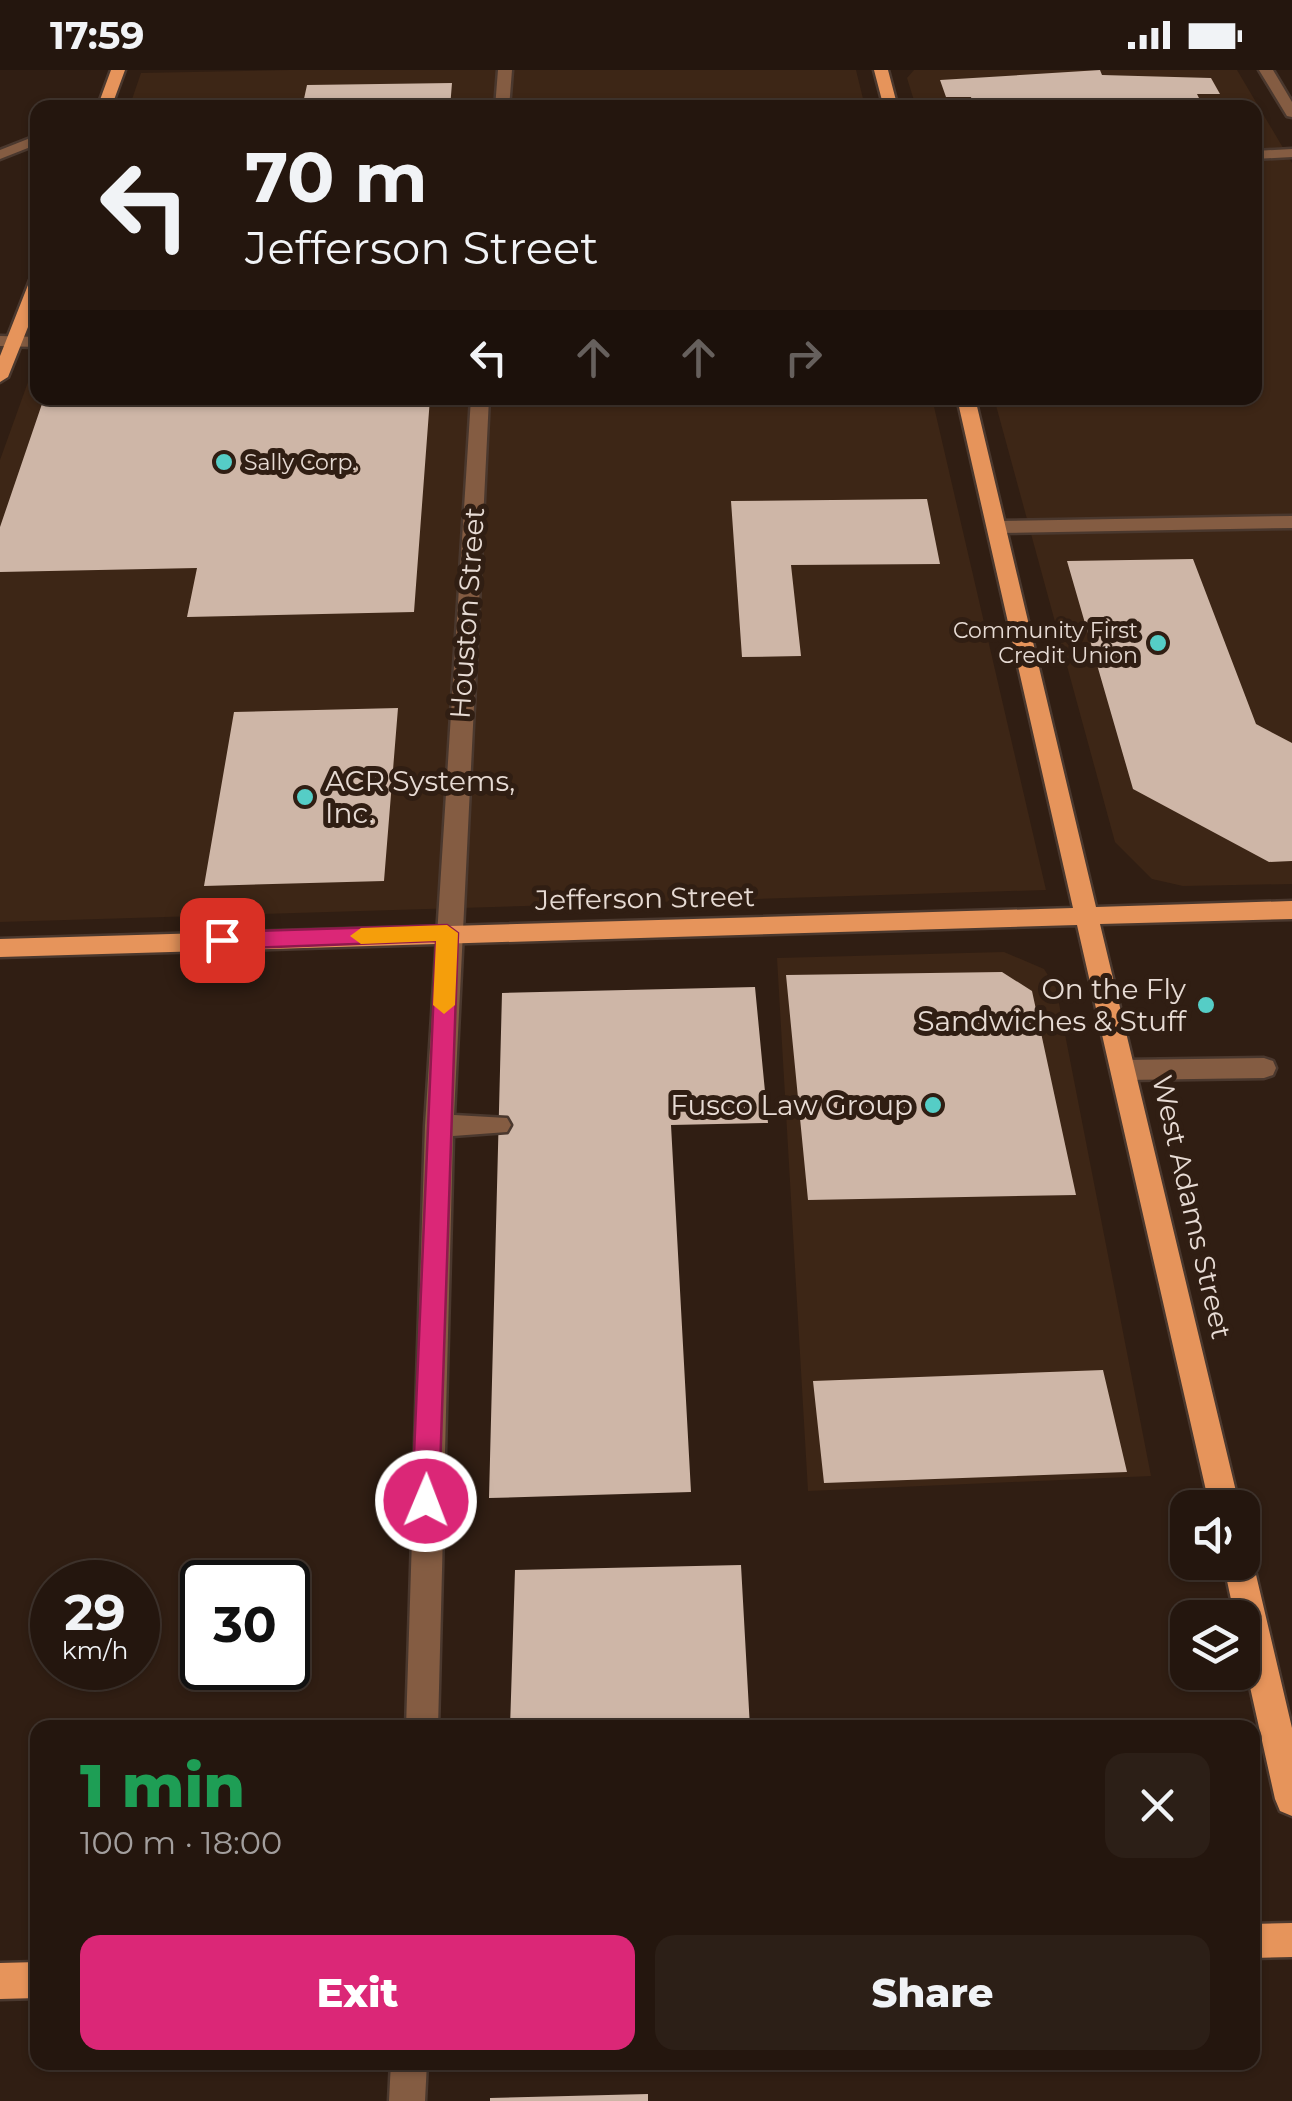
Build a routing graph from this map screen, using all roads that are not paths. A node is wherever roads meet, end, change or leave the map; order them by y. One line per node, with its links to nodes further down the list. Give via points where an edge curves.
1 (118, 70): 5 (main road)
2 (505, 70): 6 (street)
3 (881, 70): 7 (main road)
4 (1266, 70): 8 (street)
5 (107, 100)
6 (503, 100)
7 (889, 100)
8 (1292, 114)
9 (30, 143): 11 (street)
10 (1292, 154): 12 (street)
11 (0, 155)
12 (1262, 155)
13 (30, 296): 14 (main road)
14 (7, 342): 15 (main road)
15 (0, 378)
16 (480, 405): 22 (street, Houston Street)
17 (968, 405): 19 (main road, West Adams Street)
18 (1292, 522): 19 (street)
19 (997, 528): 21 (main road, West Adams Street)
20 (1292, 910): 21 (main road, Jefferson Street)
21 (1089, 918): 22 (main road, Jefferson Street); 25 (main road, West Adams Street)
22 (447, 933): 23 (main road, Jefferson Street); 27 (street, Houston Street)
23 (0, 948)
24 (1264, 1068): 25 (street)
25 (1125, 1070): 28 (main road, West Adams Street)
26 (498, 1125): 27 (street)
27 (438, 1126): 30 (street, Houston Street)
28 (1221, 1490)
29 (1242, 1580): 31 (main road)
30 (422, 1720)
31 (1292, 1799)
32 (1292, 1940): 33 (main road)
33 (1260, 1941)
34 (30, 1980): 35 (main road)
35 (0, 1981)
36 (409, 2070): 37 (street)
37 (407, 2101)

